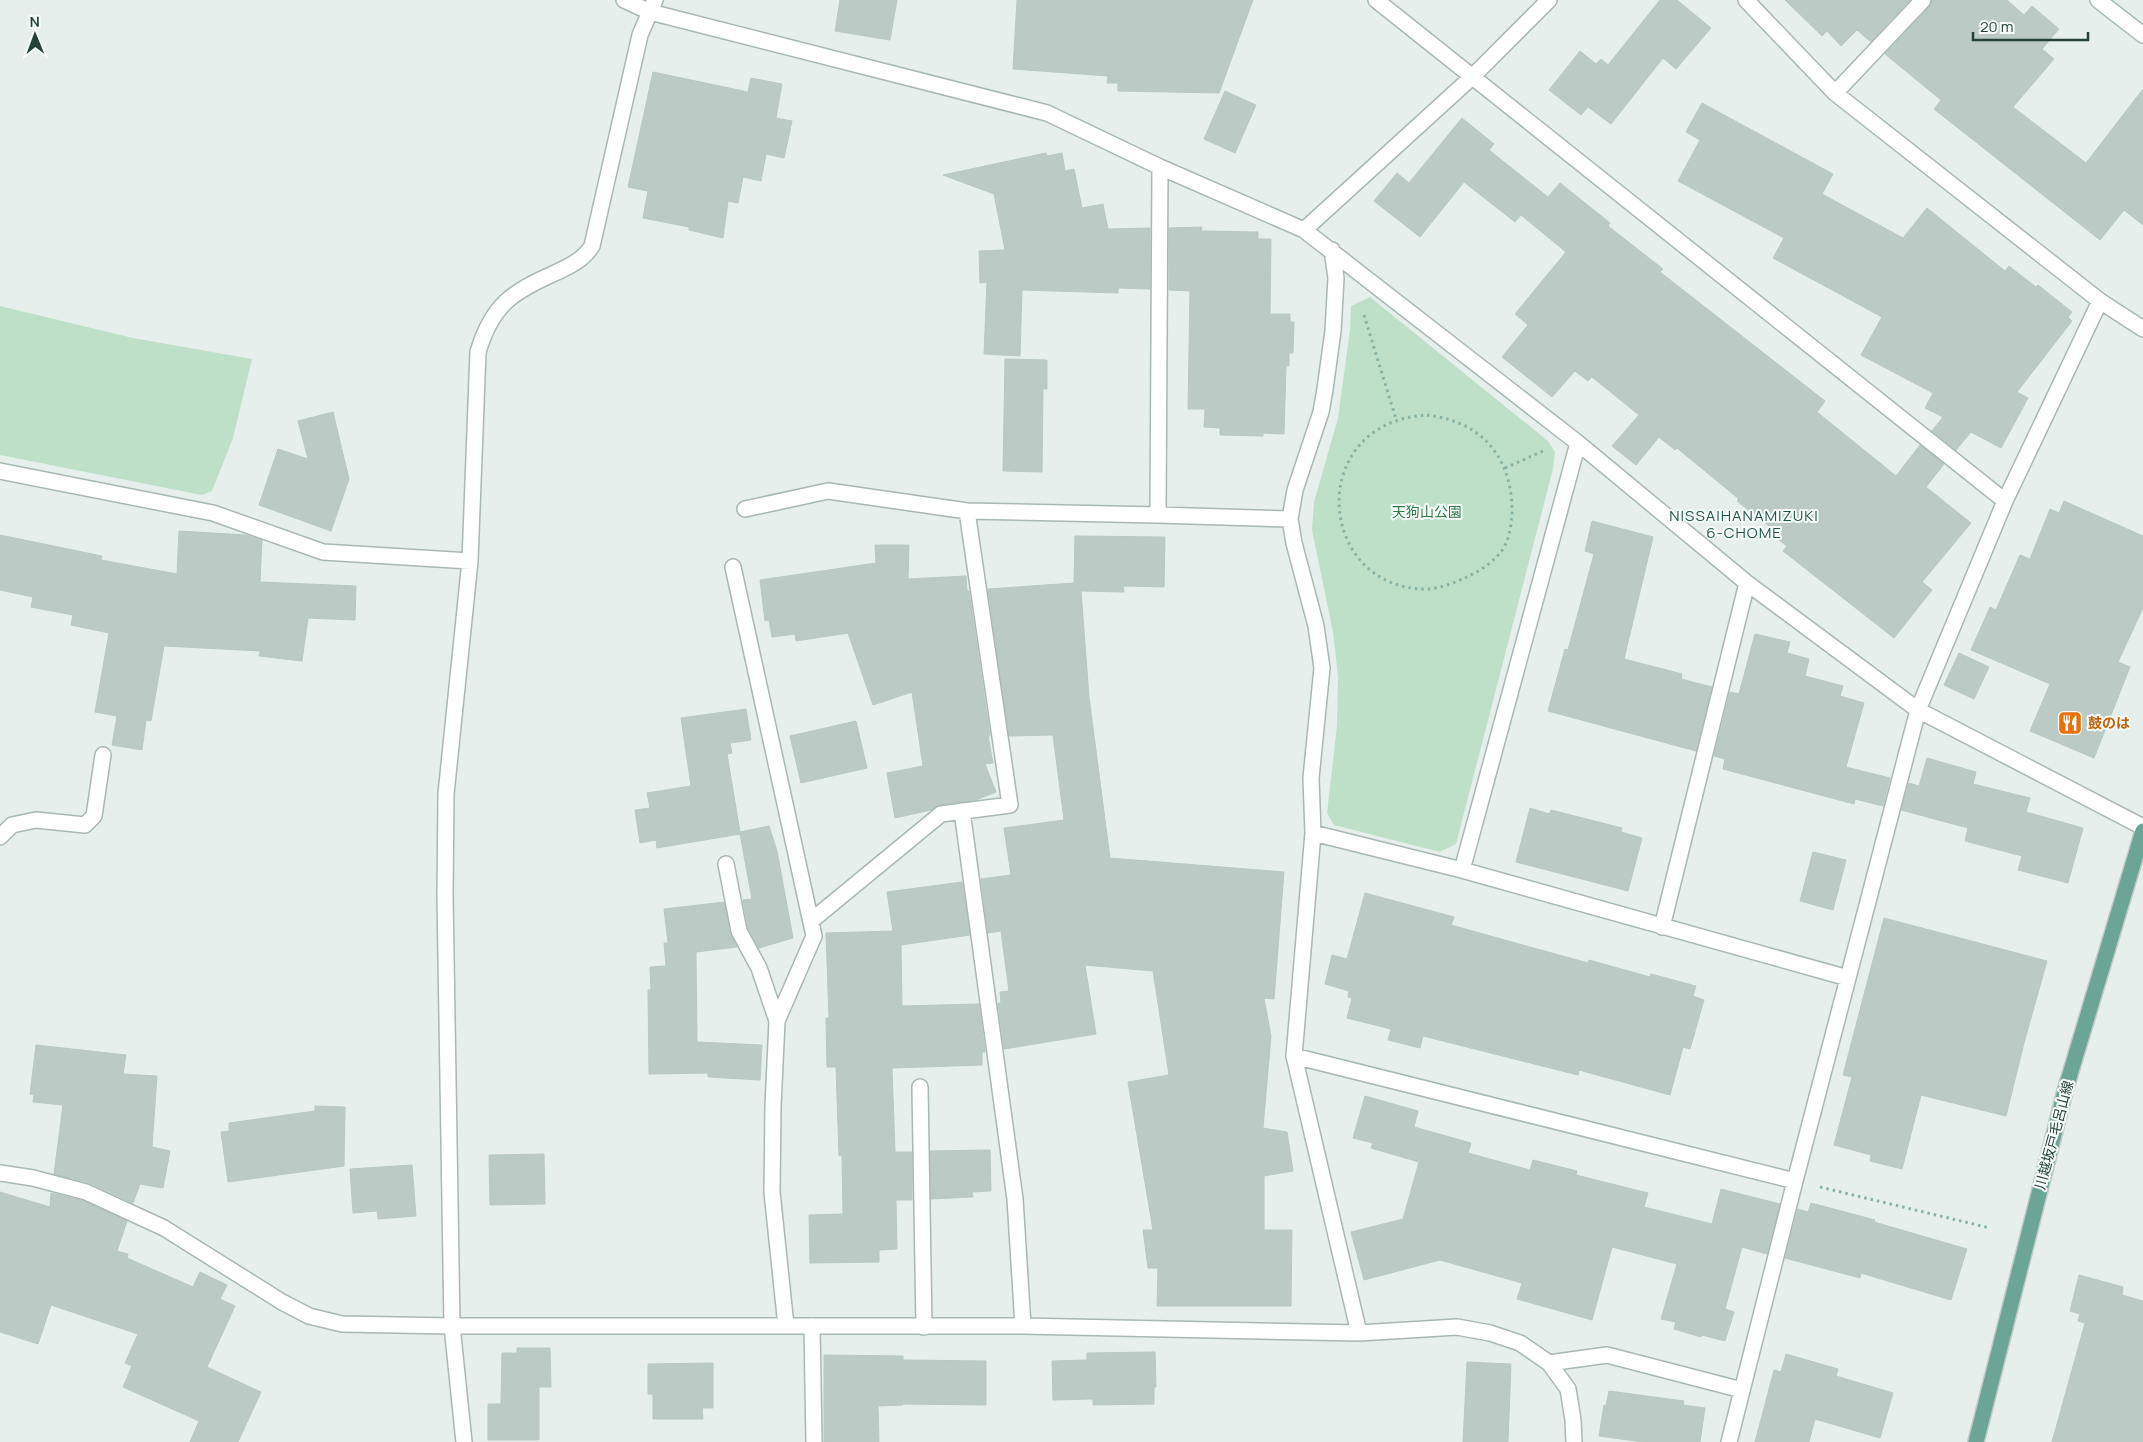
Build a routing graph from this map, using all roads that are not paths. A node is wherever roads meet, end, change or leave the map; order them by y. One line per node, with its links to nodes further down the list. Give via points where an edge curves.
1 (624, 0): 7 (street)
2 (1376, 0): 9 (street)
3 (1549, 0): 9 (street)
4 (1746, 0): 10 (street)
5 (1923, 0): 10 (street)
6 (2098, 0): 8 (street)
7 (653, 6): 11 (street, via 1048,113); 23 (street, via 640,35 592,246 586,256 522,289 506,301 485,330 478,352)
8 (2143, 35)
9 (1472, 77): 12 (street); 18 (street)
10 (1835, 93): 14 (street)
11 (1160, 167): 12 (street); 21 (street)
12 (1304, 230): 13 (street)
13 (1332, 250): 16 (street); 22 (street, via 1336,278 1325,389 1321,412 1295,490)
14 (2100, 301): 15 (street); 18 (street)
15 (2143, 329)
16 (1578, 442): 25 (street); 34 (street)
17 (0, 471): 23 (street, via 213,513 323,552)
18 (2005, 501): 26 (street)
19 (745, 509): 20 (street, via 828,492)
20 (968, 512): 21 (street); 28 (street, via 1010,805)
21 (1158, 515): 22 (street)
22 (1290, 519): 31 (street, via 1316,626 1322,668 1311,778)
23 (470, 561): 43 (street, via 446,794)
24 (733, 567): 35 (street)
25 (1747, 583): 26 (street); 36 (street)
26 (1918, 710): 29 (street); 37 (street)
27 (103, 755): 32 (street, via 94,816 85,825 36,820 12,825)
28 (962, 811): 35 (street, via 942,814); 46 (street, via 1015,1198)
29 (2143, 827)
30 (2143, 831): 55 (main road, 川越坂戸毛呂山線, via 2065,1091)
31 (1313, 833): 34 (street); 39 (street)
32 (0, 837)
33 (726, 864): 38 (street, via 739,930 759,968)
34 (1462, 870): 36 (street)
35 (811, 921): 38 (street, via 814,936)
36 (1662, 927): 37 (street)
37 (1848, 978): 42 (street)
38 (777, 1021): 44 (street, via 772,1192)
39 (1294, 1056): 42 (street); 48 (street)
40 (920, 1087): 47 (street)
41 (0, 1173): 43 (street, via 86,1192 147,1220 309,1316 342,1324)
42 (1795, 1181): 50 (street)
43 (452, 1326): 44 (street); 51 (street)
44 (786, 1326): 45 (street)
45 (812, 1326): 47 (street); 52 (street)
46 (1023, 1326): 47 (street); 48 (street)
47 (924, 1327)
48 (1359, 1333): 49 (street, via 1457,1327 1490,1333 1520,1344)
49 (1549, 1364): 50 (street, via 1606,1355); 53 (street, via 1568,1389)
50 (1742, 1390): 54 (street)
51 (464, 1442)
52 (814, 1442)
53 (1574, 1442)
54 (1729, 1442)
55 (1976, 1442)

